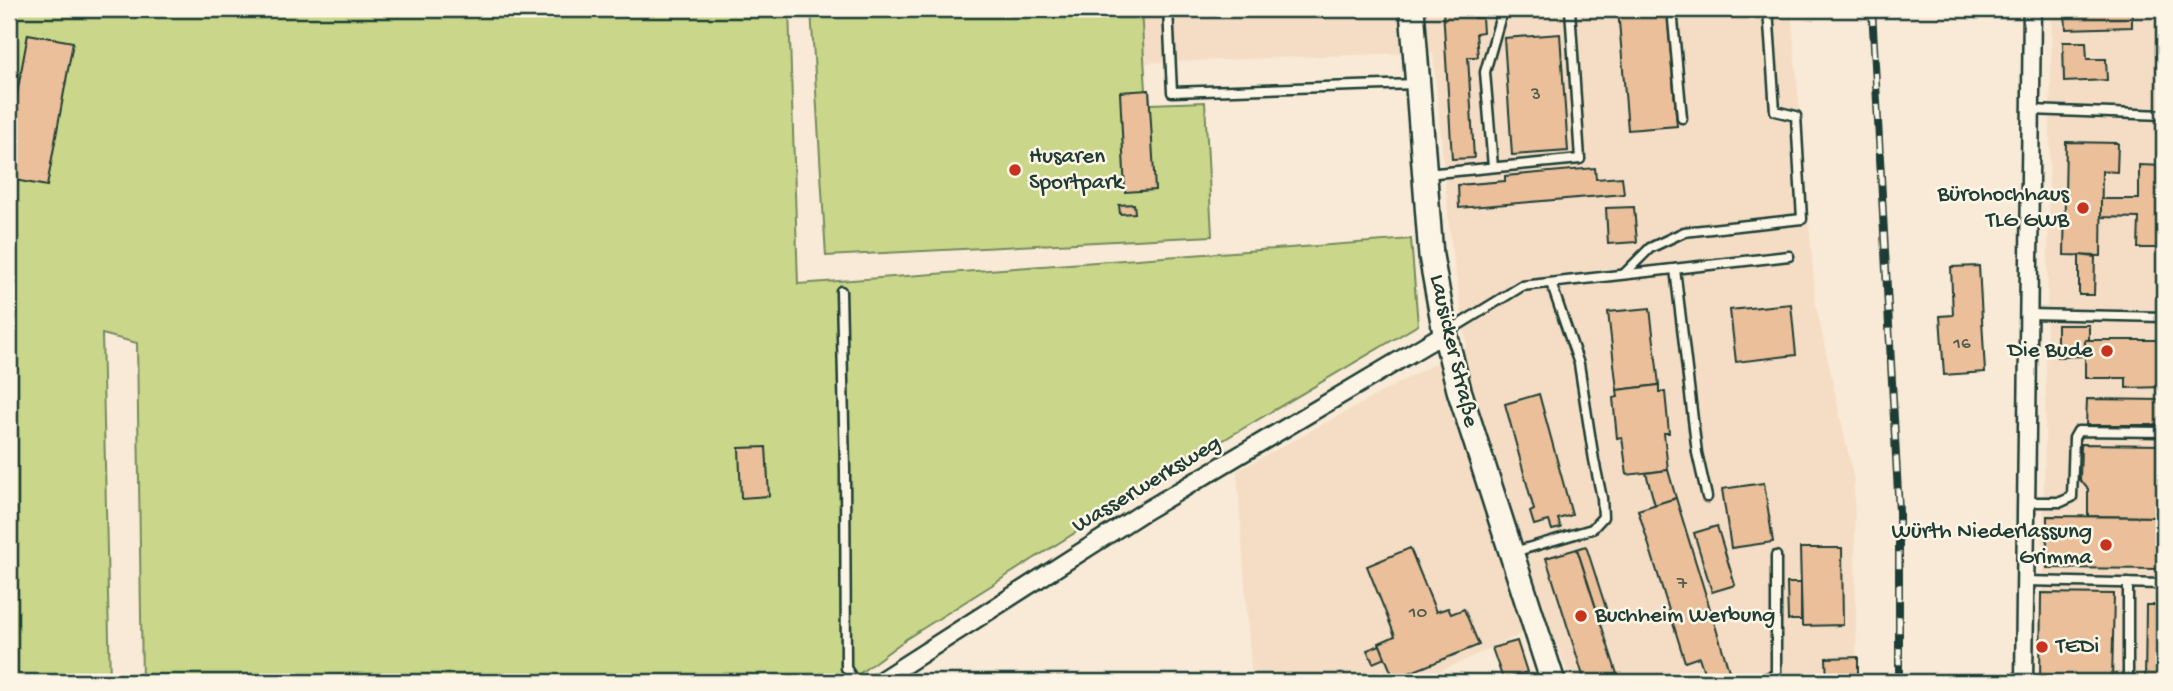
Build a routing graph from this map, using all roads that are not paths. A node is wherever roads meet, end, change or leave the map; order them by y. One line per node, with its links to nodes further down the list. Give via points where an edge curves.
1 (1168, 9): 8 (lane, via 1172,92)
2 (1412, 9): 8 (main road, Lausicker Straße)
3 (1499, 9): 12 (lane, via 1485,72)
4 (1570, 9): 12 (lane, via 1580,159)
5 (1672, 9): 11 (lane)
6 (1768, 9): 16 (lane, via 1775,111 1796,116 1802,219 1684,232 1650,248)
7 (2032, 9): 9 (street)
8 (1416, 84): 13 (main road, Lausicker Straße)
9 (2031, 110): 10 (lane); 19 (street)
10 (2164, 116)
11 (1682, 118)
12 (1493, 167): 13 (lane)
13 (1423, 174): 21 (main road, Lausicker Straße)
14 (1789, 256): 15 (lane)
15 (1675, 269): 16 (lane); 23 (lane, via 1697,453)
16 (1624, 274): 17 (lane)
17 (1551, 282): 21 (lane, via 1522,286); 25 (lane, via 1579,364 1603,517 1592,528)
18 (841, 291): 31 (lane, via 846,667)
19 (2028, 314): 20 (lane); 24 (street)
20 (2164, 317)
21 (1445, 333): 25 (main road, Lausicker Straße); 32 (street, Wasserwerksweg, via 1142,513)
22 (2164, 432): 24 (lane, via 2078,431 2072,497 2061,502)
23 (1707, 497)
24 (2025, 502): 27 (street)
25 (1511, 553): 33 (main road, Lausicker Straße)
26 (1776, 556): 30 (lane)
27 (2025, 581): 28 (lane); 35 (street)
28 (2128, 583): 29 (lane); 36 (lane)
29 (2164, 584)
30 (1777, 678): 34 (lane)
31 (855, 682)
32 (878, 682)
33 (1553, 682)
34 (1754, 682)
35 (2024, 682)
36 (2128, 682)

